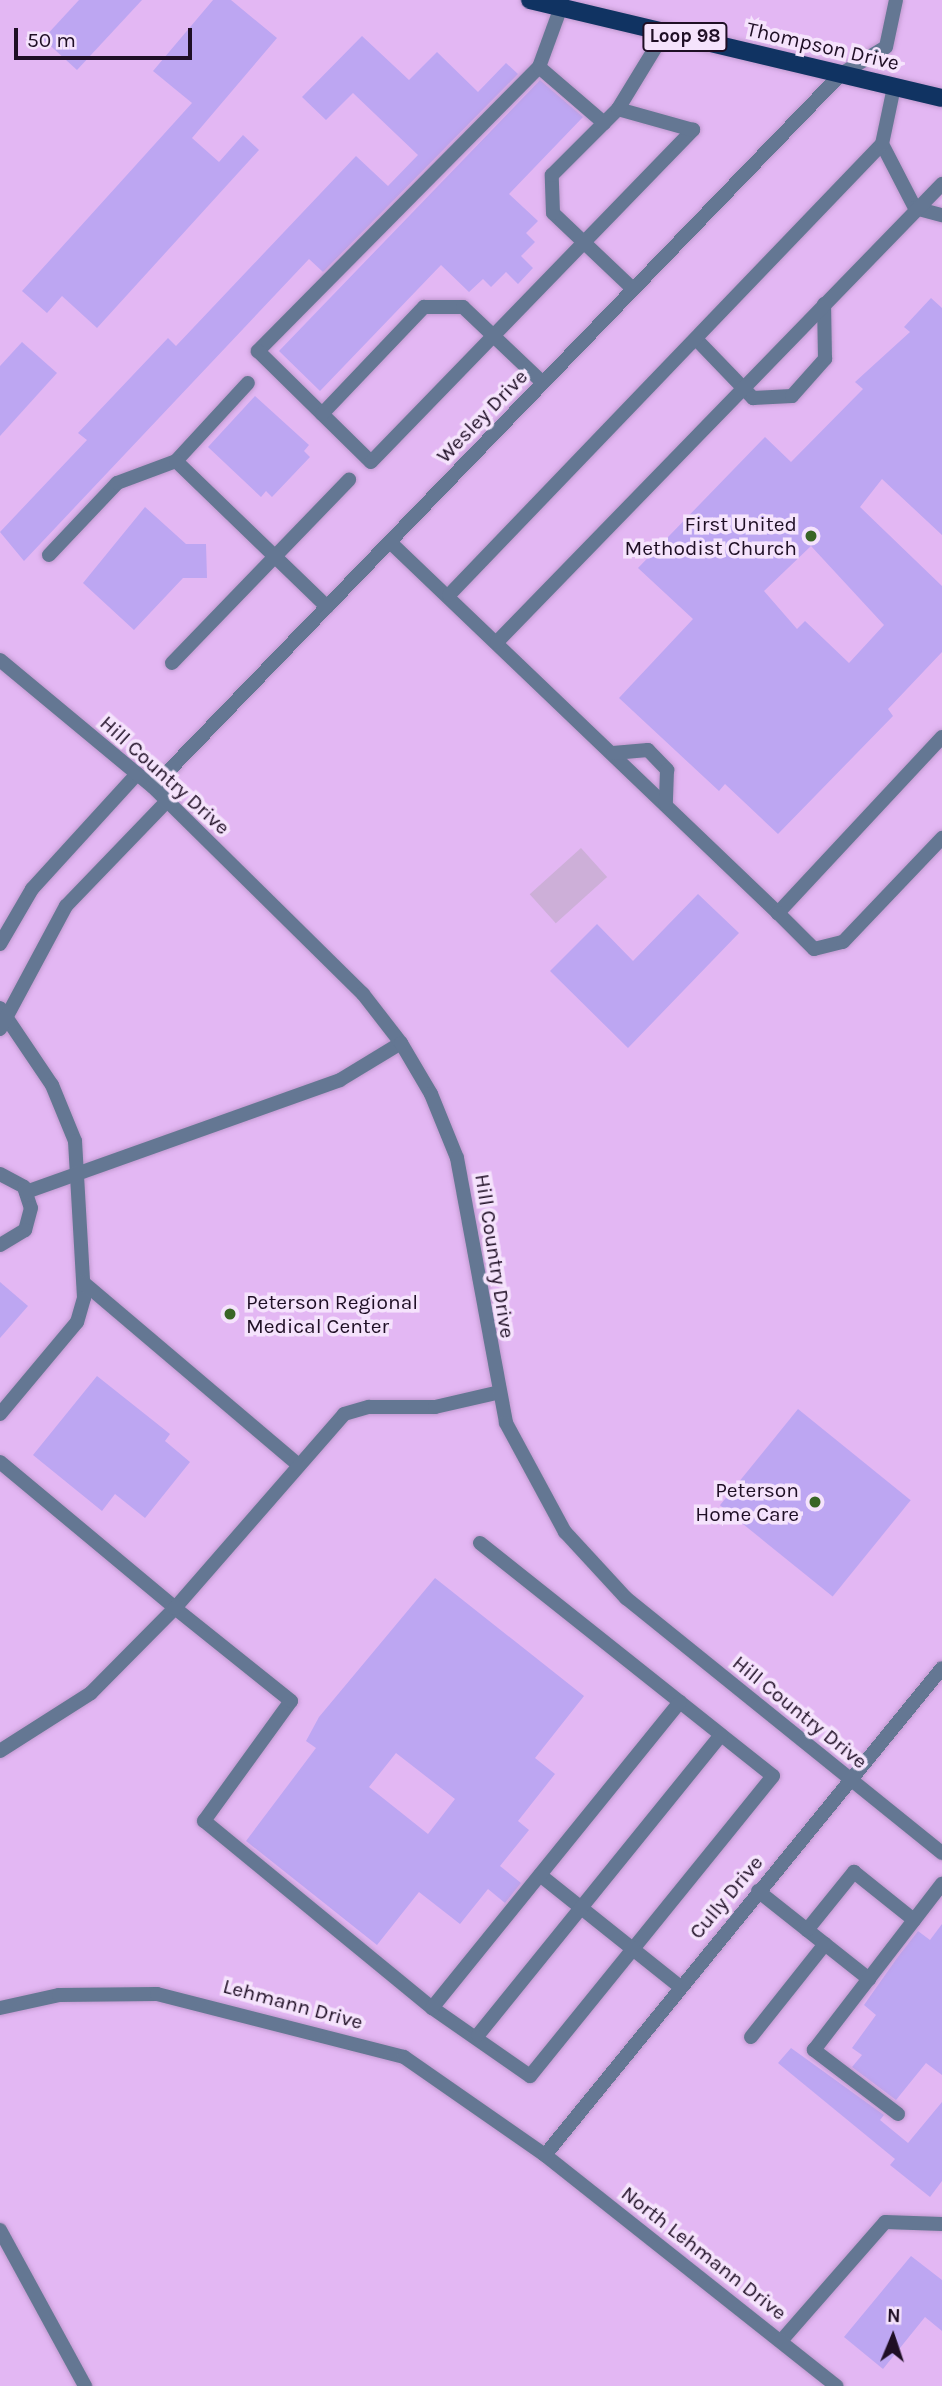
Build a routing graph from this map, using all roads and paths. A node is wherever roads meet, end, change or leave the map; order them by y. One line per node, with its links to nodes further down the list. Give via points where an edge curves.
1 (530, 0): 3 (main road, Thompson Drive / Loop 98)
2 (896, 0): 6 (street, Wesley Drive, via 886,47)
3 (561, 7): 4 (main road, Thompson Drive / Loop 98); 5 (street)
4 (665, 32): 6 (main road, Thompson Drive / Loop 98); 9 (street)
5 (539, 67): 10 (street); 23 (street, via 258,351)
6 (841, 74): 7 (main road, Thompson Drive / Loop 98); 16 (street, Wesley Drive)
7 (894, 87): 8 (main road, Thompson Drive / Loop 98); 11 (street)
8 (942, 98)
9 (618, 109): 10 (street); 15 (street, via 693,130)
10 (604, 123): 15 (street, via 552,175 553,213)
11 (881, 144): 13 (street); 19 (street)
12 (942, 184): 13 (street)
13 (915, 208): 14 (street); 17 (street)
14 (942, 215)
15 (584, 243): 16 (street); 18 (street)
16 (634, 289): 21 (street, Wesley Drive)
17 (824, 304): 22 (street); 22 (street, via 825,359 792,396 753,398)
18 (494, 336): 21 (street); 23 (street, via 463,307 424,307); 23 (street, via 371,462)
19 (696, 340): 22 (street); 29 (street)
20 (248, 383): 24 (street)
21 (543, 383): 26 (street, Wesley Drive)
22 (743, 388): 31 (street)
23 (322, 414)
24 (176, 460): 27 (street, via 117,483); 28 (street)
25 (349, 480): 28 (street)
26 (390, 542): 29 (street); 30 (street, Wesley Drive)
27 (49, 555)
28 (275, 557): 30 (street); 33 (street)
29 (450, 596): 31 (street)
30 (327, 607): 37 (street, Wesley Drive)
31 (497, 642): 35 (street)
32 (0, 660): 36 (street, Hill Country Drive)
33 (172, 663)
34 (942, 737): 41 (street)
35 (613, 753): 39 (street); 39 (street, via 648,750 667,770)
36 (137, 774): 37 (street, Hill Country Drive); 42 (street, via 32,889)
37 (153, 787): 38 (street, Hill Country Drive)
38 (167, 801): 43 (street, via 66,905); 44 (street, Hill Country Drive, via 363,994)
39 (666, 804): 41 (street)
40 (942, 838): 41 (street, via 843,942 814,949)
41 (778, 913)
42 (0, 944)
43 (2, 1017): 45 (street, via 57,1094)
44 (401, 1043): 45 (street, via 340,1080); 50 (street, Hill Country Drive, via 431,1094 457,1158)
45 (81, 1173): 47 (street); 49 (street)
46 (0, 1174): 47 (street)
47 (26, 1192): 48 (street, via 32,1208 25,1230)
48 (0, 1245)
49 (84, 1283): 51 (street, via 76,1322); 53 (street)
50 (496, 1393): 53 (street, via 435,1407 356,1409 334,1421); 60 (street, Hill Country Drive, via 543,1499 591,1562 626,1598)
51 (0, 1414)
52 (0, 1462): 55 (street)
53 (296, 1462): 55 (street)
54 (480, 1543): 57 (street)
55 (175, 1608): 59 (street, via 98,1687); 73 (street, via 292,1701 204,1821)
56 (942, 1668): 60 (street, Cully Drive)
57 (680, 1702): 58 (street); 62 (street)
58 (721, 1735): 65 (street); 69 (street, via 773,1776)
59 (0, 1751)
60 (851, 1779): 61 (street, Hill Country Drive); 64 (street, Cully Drive)
61 (942, 1853)
62 (540, 1875): 65 (street); 73 (street)
63 (942, 1884): 66 (street)
64 (758, 1891): 67 (street); 71 (street, Cully Drive)
65 (581, 1908): 69 (street); 74 (street)
66 (914, 1920): 67 (street, via 854,1872); 70 (street)
67 (807, 1930): 68 (street)
68 (825, 1944): 70 (street); 75 (street)
69 (633, 1949): 71 (street); 74 (street, via 530,2076)
70 (869, 1979): 76 (street, via 814,2050)
71 (679, 1986): 77 (street, Cully Drive)
72 (0, 2008): 77 (street, Lehmann Drive, via 58,1995 157,1994 327,2033 428,2068)
73 (432, 2008): 74 (street)
74 (478, 2035)
75 (751, 2037)
76 (898, 2114)
77 (545, 2155): 80 (street, North Lehmann Drive)
78 (942, 2224): 80 (street, via 885,2222)
79 (0, 2230): 81 (street)
80 (781, 2341): 82 (street, North Lehmann Drive)
81 (85, 2386)
82 (836, 2386)

